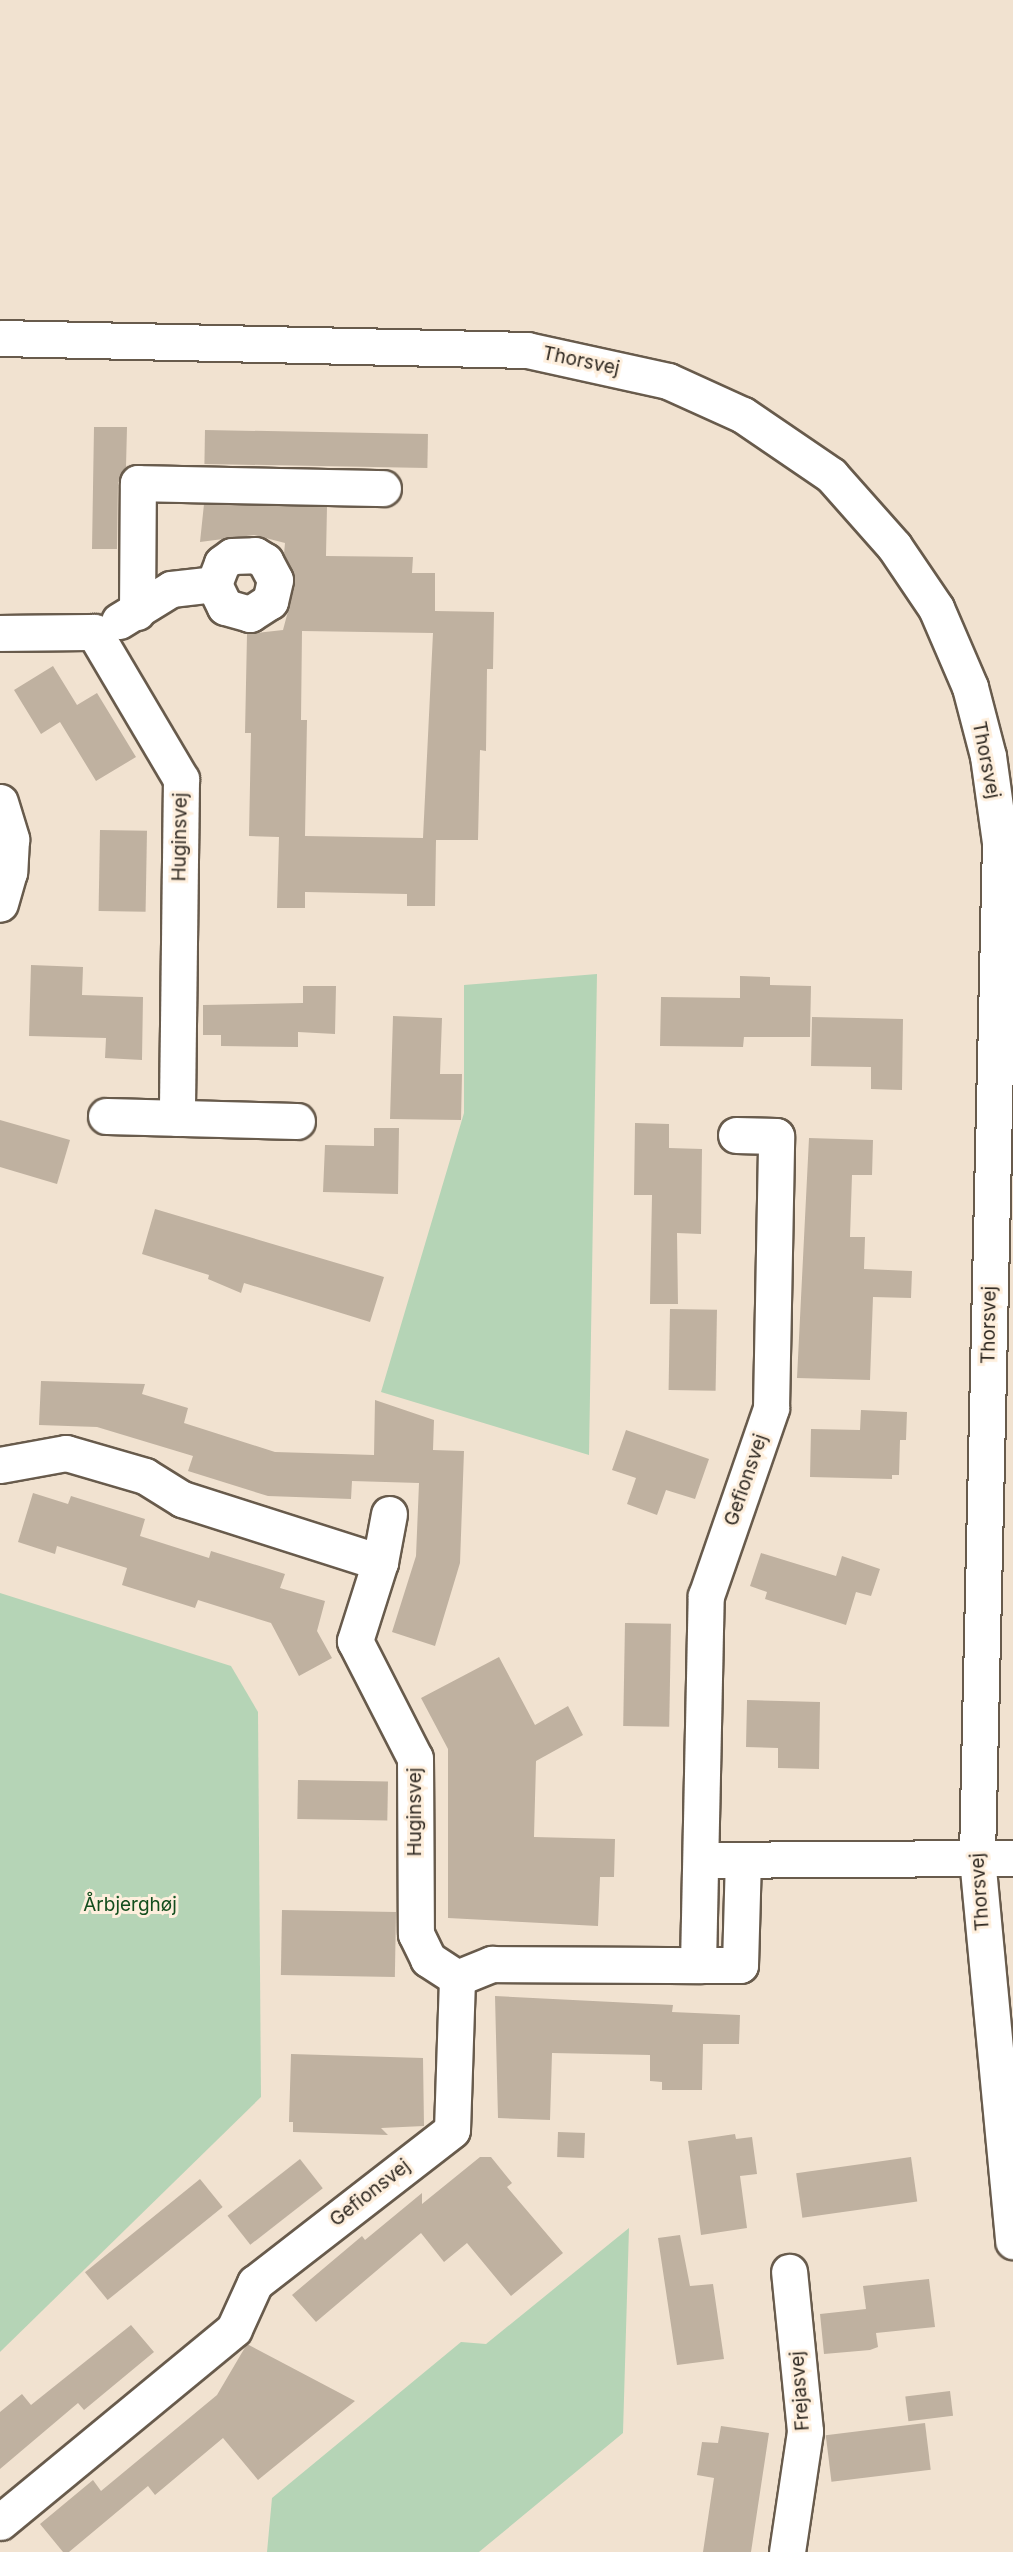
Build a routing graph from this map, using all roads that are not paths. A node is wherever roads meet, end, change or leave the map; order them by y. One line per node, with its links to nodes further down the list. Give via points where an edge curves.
1 (0, 338): 8 (street, Thorsvej, via 527,350 593,361 668,382 743,415 831,475 894,546 936,608 970,687)
2 (383, 488): 4 (street, via 138,483)
3 (214, 584): 4 (street, via 171,589)
4 (137, 612): 5 (street)
5 (94, 632): 6 (street); 11 (street, Huginsvej, via 181,779)
6 (0, 633)
7 (0, 802): 9 (street, via 11,839 9,872)
8 (1007, 844): 17 (street, Thorsvej)
9 (0, 904)
10 (106, 1116): 11 (street)
11 (177, 1118): 12 (street)
12 (297, 1121)
13 (736, 1135): 19 (street, Gefionsvej, via 776,1136 771,1408 706,1596)
14 (0, 1465): 16 (street, via 66,1452 145,1476 182,1499)
15 (389, 1514): 16 (street, Huginsvej)
16 (380, 1562): 22 (street, Huginsvej, via 355,1641 415,1758 416,1934 428,1959)
17 (977, 1858): 18 (street); 20 (street); 23 (street, Thorsvej)
18 (1013, 1858)
19 (701, 1860): 20 (street); 21 (street, Gefionsvej)
20 (743, 1860): 21 (street, via 740,1965)
21 (698, 1965): 22 (street, via 492,1964)
22 (457, 1978): 25 (street, Gefionsvej, via 452,2130 255,2283 234,2329)
23 (1013, 2241)
24 (789, 2272): 26 (street, Frejasvej, via 805,2431)
25 (0, 2522)
26 (787, 2552)

